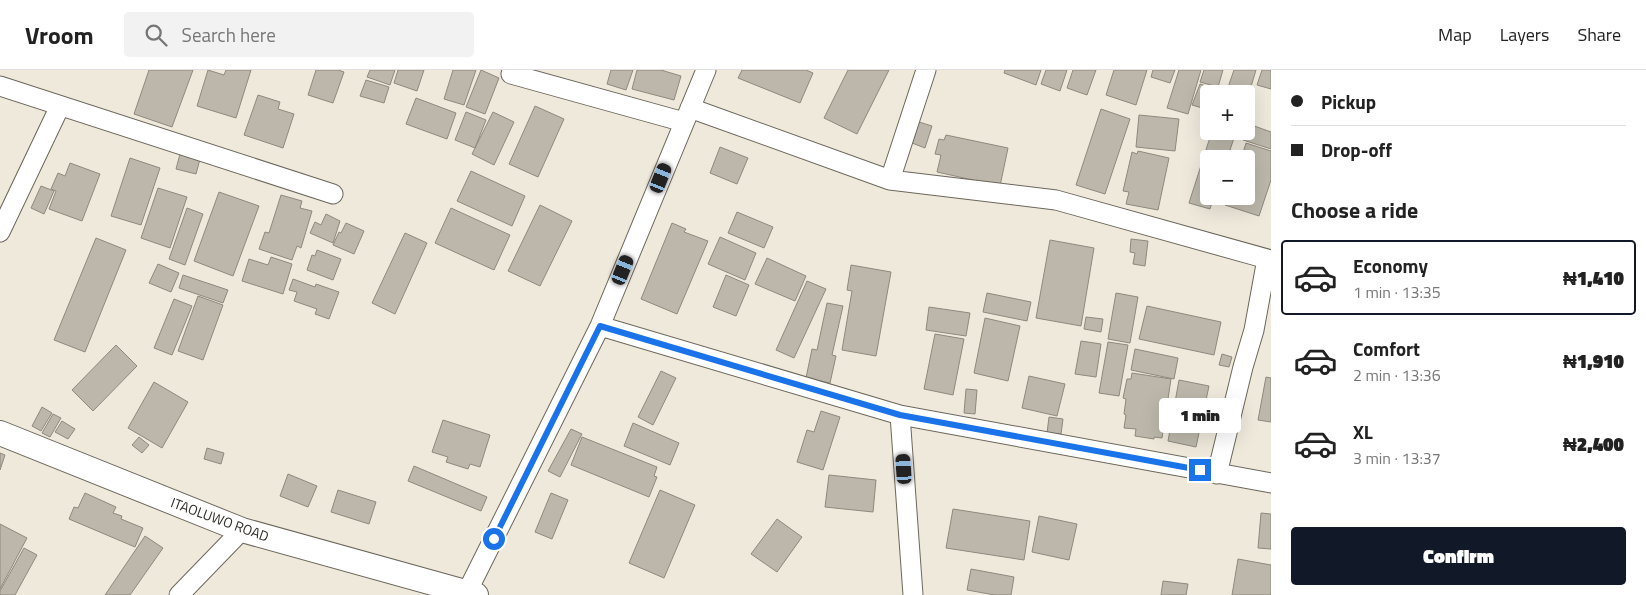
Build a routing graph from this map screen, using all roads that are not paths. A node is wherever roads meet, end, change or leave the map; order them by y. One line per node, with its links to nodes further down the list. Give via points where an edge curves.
1 (706, 70): 6 (street)
2 (926, 70): 7 (street)
3 (511, 74): 6 (street)
4 (0, 86): 5 (street)
5 (60, 106): 8 (street); 9 (street)
6 (687, 115): 7 (street); 11 (street)
7 (890, 180): 10 (street, via 1056,200)
8 (334, 194)
9 (0, 232)
10 (1269, 259): 14 (street)
11 (600, 326): 12 (street); 17 (street)
12 (900, 415): 14 (street); 19 (street)
13 (0, 433): 16 (street, ITAOLUWO ROAD)
14 (1217, 474): 15 (street)
15 (1271, 483)
16 (242, 530): 17 (street, ITAOLUWO ROAD); 18 (street)
17 (471, 594)
18 (179, 595)
19 (913, 595)

